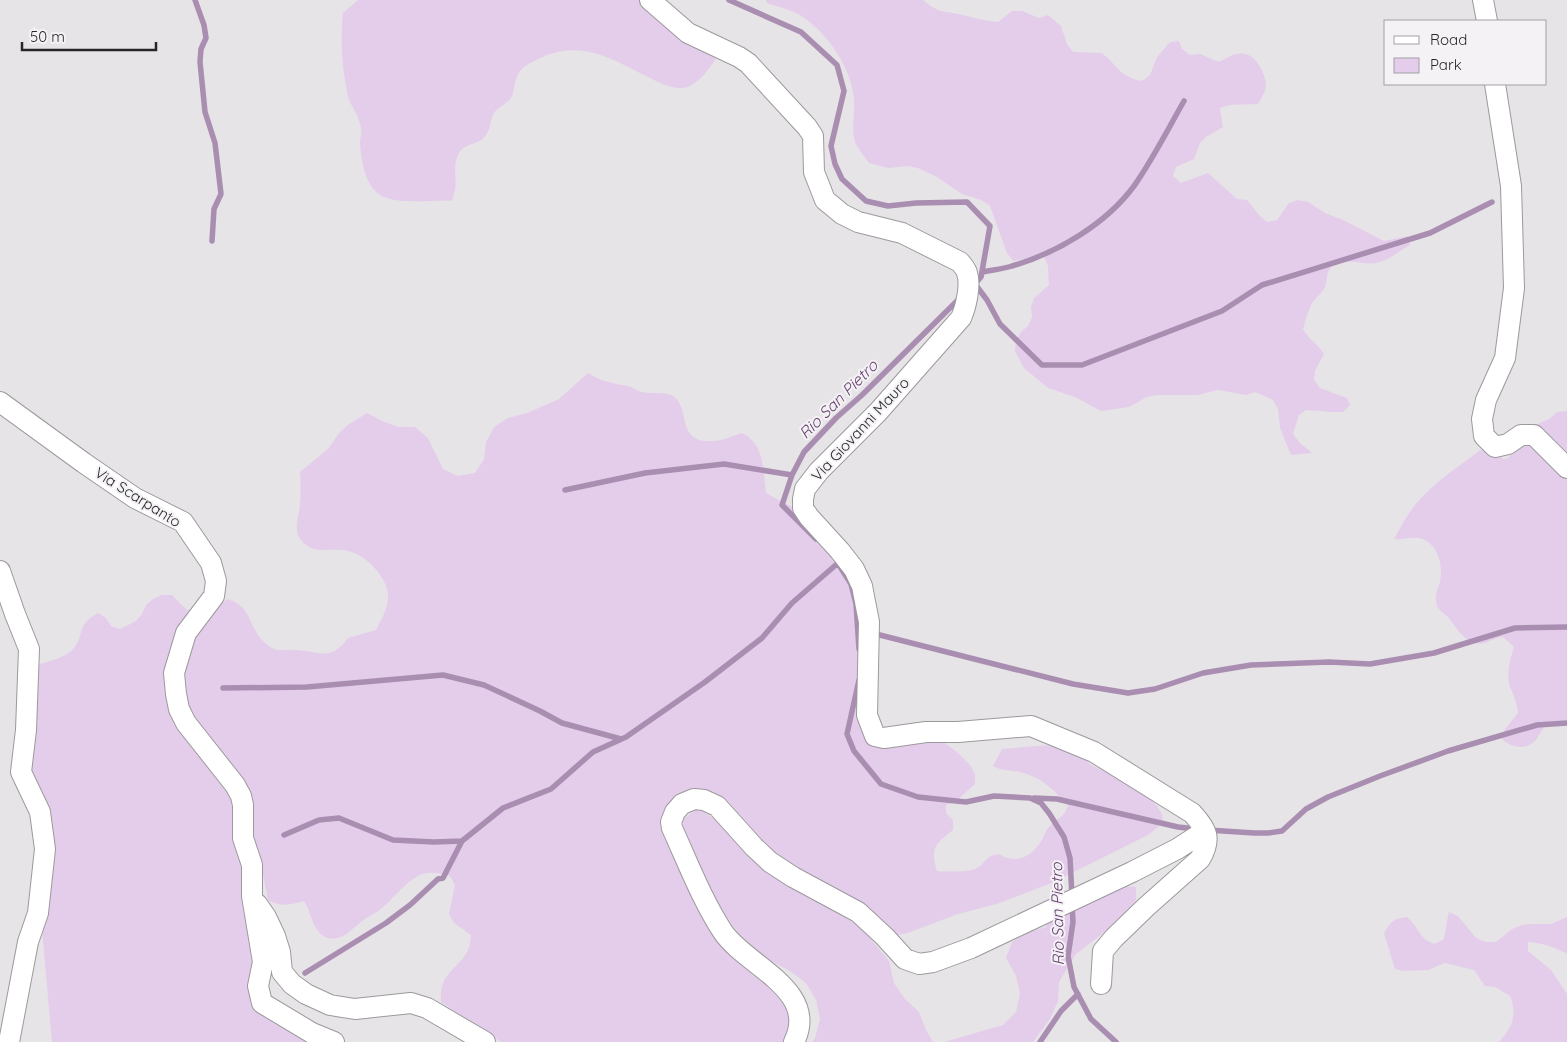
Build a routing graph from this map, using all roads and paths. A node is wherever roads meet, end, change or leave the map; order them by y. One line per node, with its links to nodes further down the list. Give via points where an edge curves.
1 (650, 0): 8 (street, Via Giovanni Mauro, via 688,33 748,63 807,127 813,136 814,172 825,200 842,214 858,222 902,233 960,262 967,271 966,308 961,318 805,489 806,513 854,569 862,586 869,622 867,714 875,736 884,738 926,732 1031,726 1094,752 1192,813)
2 (1483, 0): 3 (street)
3 (1487, 20)
4 (1495, 85): 6 (street, via 1511,186 1514,288 1505,358 1486,400 1482,419 1484,436 1495,448 1521,435 1534,435)
5 (0, 402): 9 (street, Via Scarpanto, via 135,498 183,522 210,563 216,582 214,596 186,633 174,673 176,694 186,722 236,785 241,796 243,838 252,865)
6 (1567, 468)
7 (0, 570): 11 (street, via 29,649 21,772 40,812 45,848 38,913 28,942)
8 (1205, 831): 10 (street, via 1206,850 1200,859 1139,913 1103,951); 14 (street, via 1177,849 980,944 919,964 905,959 858,912 770,862 717,806 694,799 682,804 675,812 672,828 713,916 725,935 782,984 793,1000 800,1020 800,1030)
9 (252, 896): 12 (street, Via Scarpanto, via 262,962 258,986 262,1004); 13 (street, via 275,936 282,972 306,994 330,1005 355,1009 411,1004 427,1008)
10 (1102, 984)
11 (9, 1042)
12 (334, 1042)
13 (485, 1042)
14 (794, 1042)

